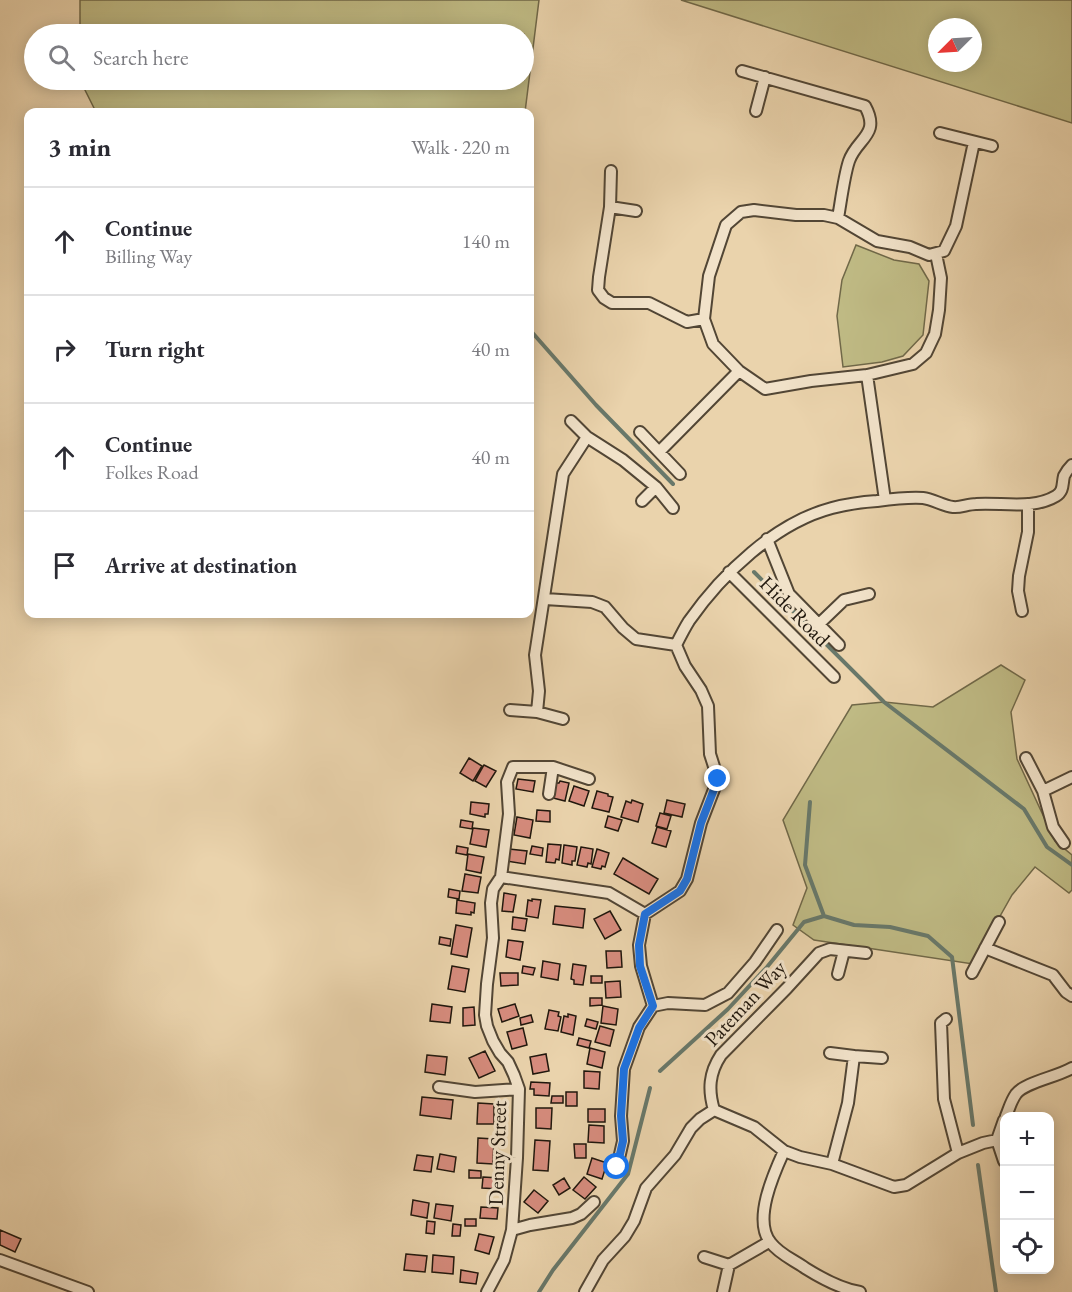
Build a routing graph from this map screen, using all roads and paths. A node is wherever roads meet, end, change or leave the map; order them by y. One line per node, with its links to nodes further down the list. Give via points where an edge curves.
1 (742, 71): 2 (street)
2 (765, 77): 3 (street); 10 (street, via 865,106 871,118 869,130 849,160)
3 (756, 111)
4 (940, 133): 5 (street)
5 (974, 142): 6 (street); 11 (street, via 956,226 944,251)
6 (992, 146)
7 (611, 171): 8 (street)
8 (609, 207): 9 (street); 12 (street, via 598,290 604,298 612,303 649,303 687,322)
9 (636, 211)
10 (838, 218): 11 (street, via 877,241); 12 (street, via 741,212 726,225 709,276)
11 (936, 254): 14 (street, via 941,278 939,310 935,334 926,352 913,364)
12 (704, 319): 13 (street, via 713,344)
13 (739, 371): 14 (street, via 765,389); 18 (street)
14 (867, 375): 22 (street)
15 (571, 422): 17 (street)
16 (640, 432): 18 (street)
17 (587, 437): 21 (street); 29 (street, via 563,474)
18 (659, 452): 20 (street)
19 (1072, 465): 24 (street, via 1060,493 1049,500)
20 (680, 474)
21 (656, 487): 23 (street); 25 (street)
22 (885, 500): 24 (street, via 922,498 954,507); 26 (street, via 831,508)
23 (642, 501)
24 (1028, 504): 30 (street, via 1028,532 1018,591)
25 (673, 508)
26 (767, 539): 27 (street); 31 (street, via 789,594)
27 (729, 572): 32 (street, via 688,622); 34 (street, Hide Road)
28 (869, 594): 31 (street, via 844,600)
29 (545, 598): 32 (street, via 592,602 605,607 636,639); 36 (street, via 535,656)
30 (1022, 611)
31 (819, 624): 33 (street)
32 (676, 645): 46 (street, via 708,706 710,754 718,779 701,823 687,879 680,891)
33 (839, 645)
34 (834, 677)
35 (510, 711): 36 (street)
36 (537, 712): 37 (street)
37 (563, 719)
38 (1026, 759): 42 (street)
39 (553, 767): 41 (street); 43 (street); 45 (street, Denny Street, via 513,767 507,782 510,814)
40 (1072, 777): 42 (street)
41 (589, 779)
42 (1043, 791): 44 (street, via 1053,827)
43 (549, 794)
44 (1064, 843)
45 (501, 877): 46 (street, via 609,893); 62 (street, Denny Street, via 493,889 491,903 493,938 485,1015 493,1041 508,1062)
46 (645, 914): 55 (street, via 639,945 640,966)
47 (999, 922): 49 (street)
48 (777, 930): 55 (street, via 728,993 705,1005)
49 (985, 948): 52 (street); 54 (street, via 1053,975)
50 (844, 951): 51 (street, Pateman Way); 53 (street); 63 (street, Pateman Way, via 830,949 819,953 721,1055 710,1078)
51 (866, 953)
52 (972, 973)
53 (838, 974)
54 (1072, 996)
55 (653, 1006): 71 (street, via 639,1028 624,1069 623,1141)
56 (946, 1019): 69 (street, via 941,1023 944,1099)
57 (830, 1053): 58 (street)
58 (854, 1056): 59 (street); 70 (street, via 848,1103)
59 (882, 1058)
60 (1072, 1068): 64 (street, via 1023,1088)
61 (439, 1087): 62 (street, via 476,1092)
62 (519, 1089): 73 (street, Denny Street)
63 (714, 1110): 68 (street, via 754,1127); 80 (street, via 691,1128 675,1155 646,1188 634,1221 603,1260)
64 (1008, 1112)
65 (1000, 1132): 66 (street)
66 (997, 1140): 67 (street); 69 (street)
67 (1000, 1148)
68 (784, 1151): 70 (street); 74 (street, via 765,1209 763,1227)
69 (958, 1153): 70 (street, via 906,1185 894,1188)
70 (832, 1164)
71 (617, 1167)
72 (594, 1202): 73 (street, via 572,1218)
73 (512, 1230): 79 (street, Denny Street, via 504,1260)
74 (769, 1242): 77 (street); 82 (street, via 814,1274)
75 (704, 1257): 77 (street)
76 (0, 1260): 78 (street)
77 (729, 1264): 81 (street)
78 (87, 1292)
79 (487, 1292)
80 (585, 1292)
81 (723, 1292)
82 (860, 1292)

